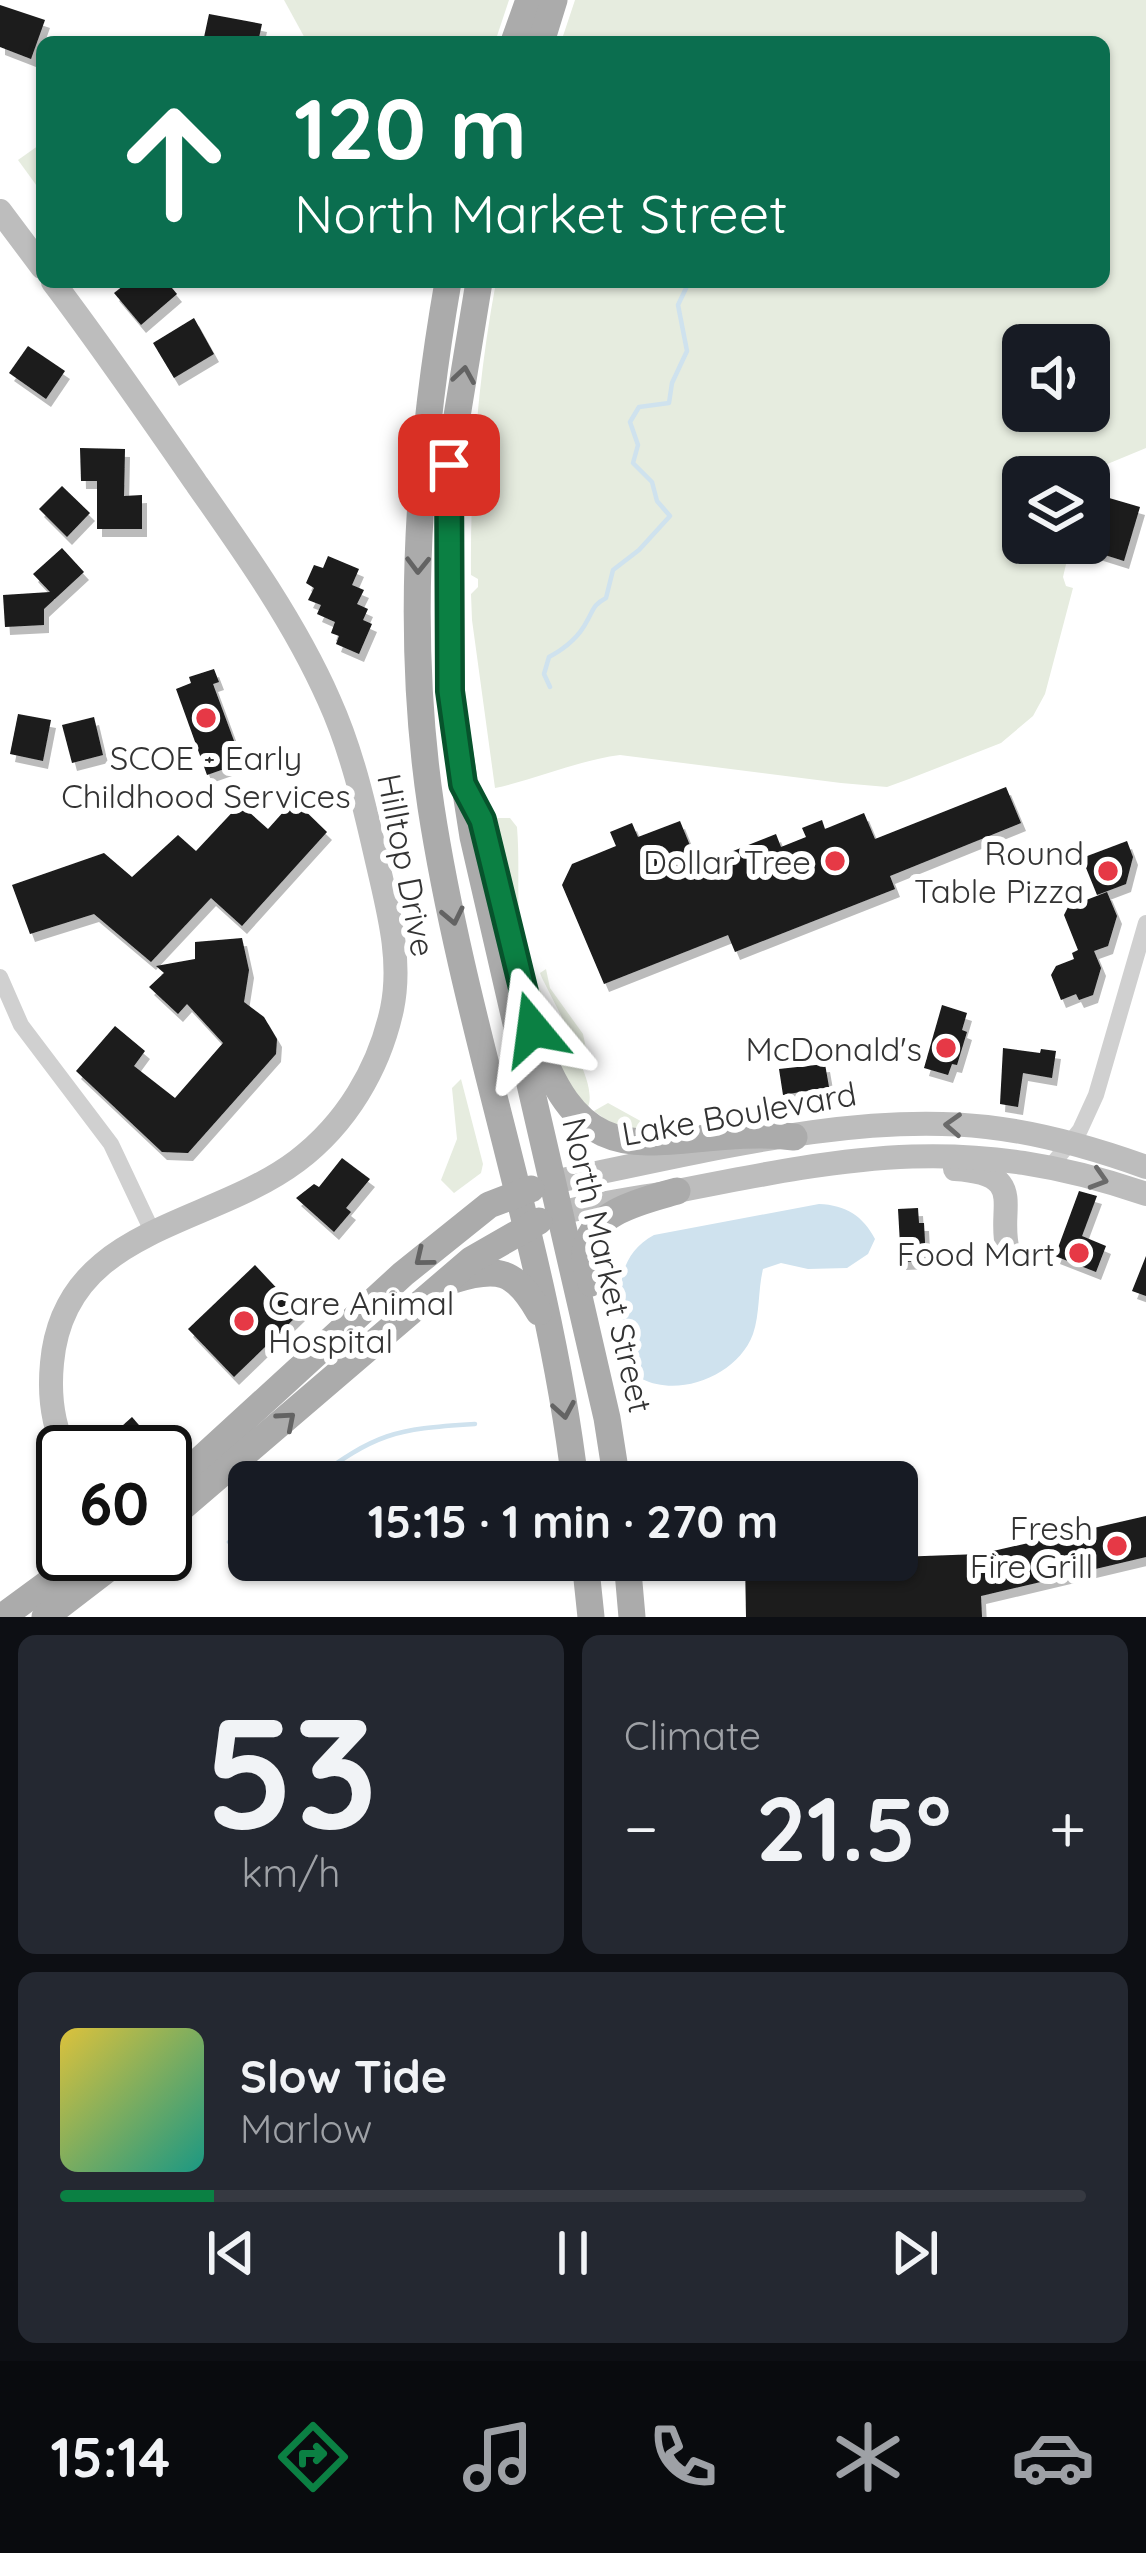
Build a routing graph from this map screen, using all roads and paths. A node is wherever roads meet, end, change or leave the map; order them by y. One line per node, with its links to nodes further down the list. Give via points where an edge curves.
1 (529, 0): 3 (main road)
2 (554, 0): 4 (main road)
3 (516, 36)
4 (543, 36)
5 (0, 211): 6 (main road)
6 (36, 259)
7 (57, 288): 26 (main road, Hilltop Drive, via 256,570 328,697 355,770 394,947 392,1007 379,1052 336,1124 270,1178)
8 (447, 288): 22 (main road, one-way to 22, via 418,562 430,802)
9 (478, 288): 10 (main road, North Market Street, one-way to 9, via 450,691 449,465)
10 (463, 784): 14 (main road, via 482,820 542,1058 574,1112 603,1134 646,1145); 20 (main road, North Market Street)
11 (1146, 923): 15 (street, via 1100,1084)
12 (0, 977): 26 (street, via 21,1025 111,1144)
13 (862, 1127): 14 (main road, Lake Boulevard); 15 (main road, Lake Boulevard, one-way to 13, via 986,1126); 19 (main road, via 842,1148 746,1167)
14 (794, 1137): 20 (main road, Lake Boulevard)
15 (1069, 1144): 17 (street); 18 (main road, Lake Boulevard)
16 (883, 1156): 17 (main road, Lake Boulevard, via 959,1154); 19 (main road, Lake Boulevard); 27 (main road, via 996,1181 1007,1202)
17 (1052, 1166): 23 (main road, Lake Boulevard, one-way to 23)
18 (1146, 1167)
19 (722, 1181): 21 (main road, Lake Boulevard)
20 (552, 1182): 22 (main road, Lake Boulevard); 24 (main road, North Market Street)
21 (677, 1191): 24 (main road, Lake Boulevard); 30 (main road, via 614,1214 587,1245)
22 (518, 1193): 25 (main road); 34 (main road, Lake Boulevard, one-way to 34, via 489,1205 403,1274)
23 (1146, 1194)
24 (560, 1214): 25 (main road, Lake Boulevard); 30 (main road, North Market Street)
25 (527, 1225): 28 (main road, Lake Boulevard); 29 (main road)
26 (153, 1233): 31 (main road, Hilltop Drive, via 94,1268 58,1326 50,1394)
27 (1008, 1251)
28 (445, 1283): 29 (main road, via 490,1270 504,1274 524,1287); 35 (main road, Lake Boulevard, one-way to 28)
29 (551, 1337): 32 (main road, one-way to 32)
30 (607, 1418): 33 (main road, North Market Street)
31 (56, 1425)
32 (572, 1461)
33 (614, 1461)
34 (192, 1467)
35 (192, 1499)
36 (51, 1581): 40 (main road)
37 (92, 1581): 41 (main road)
38 (587, 1581): 42 (main road)
39 (629, 1581): 43 (main road)
40 (2, 1617)
41 (45, 1617)
42 (591, 1617)
43 (632, 1617)

